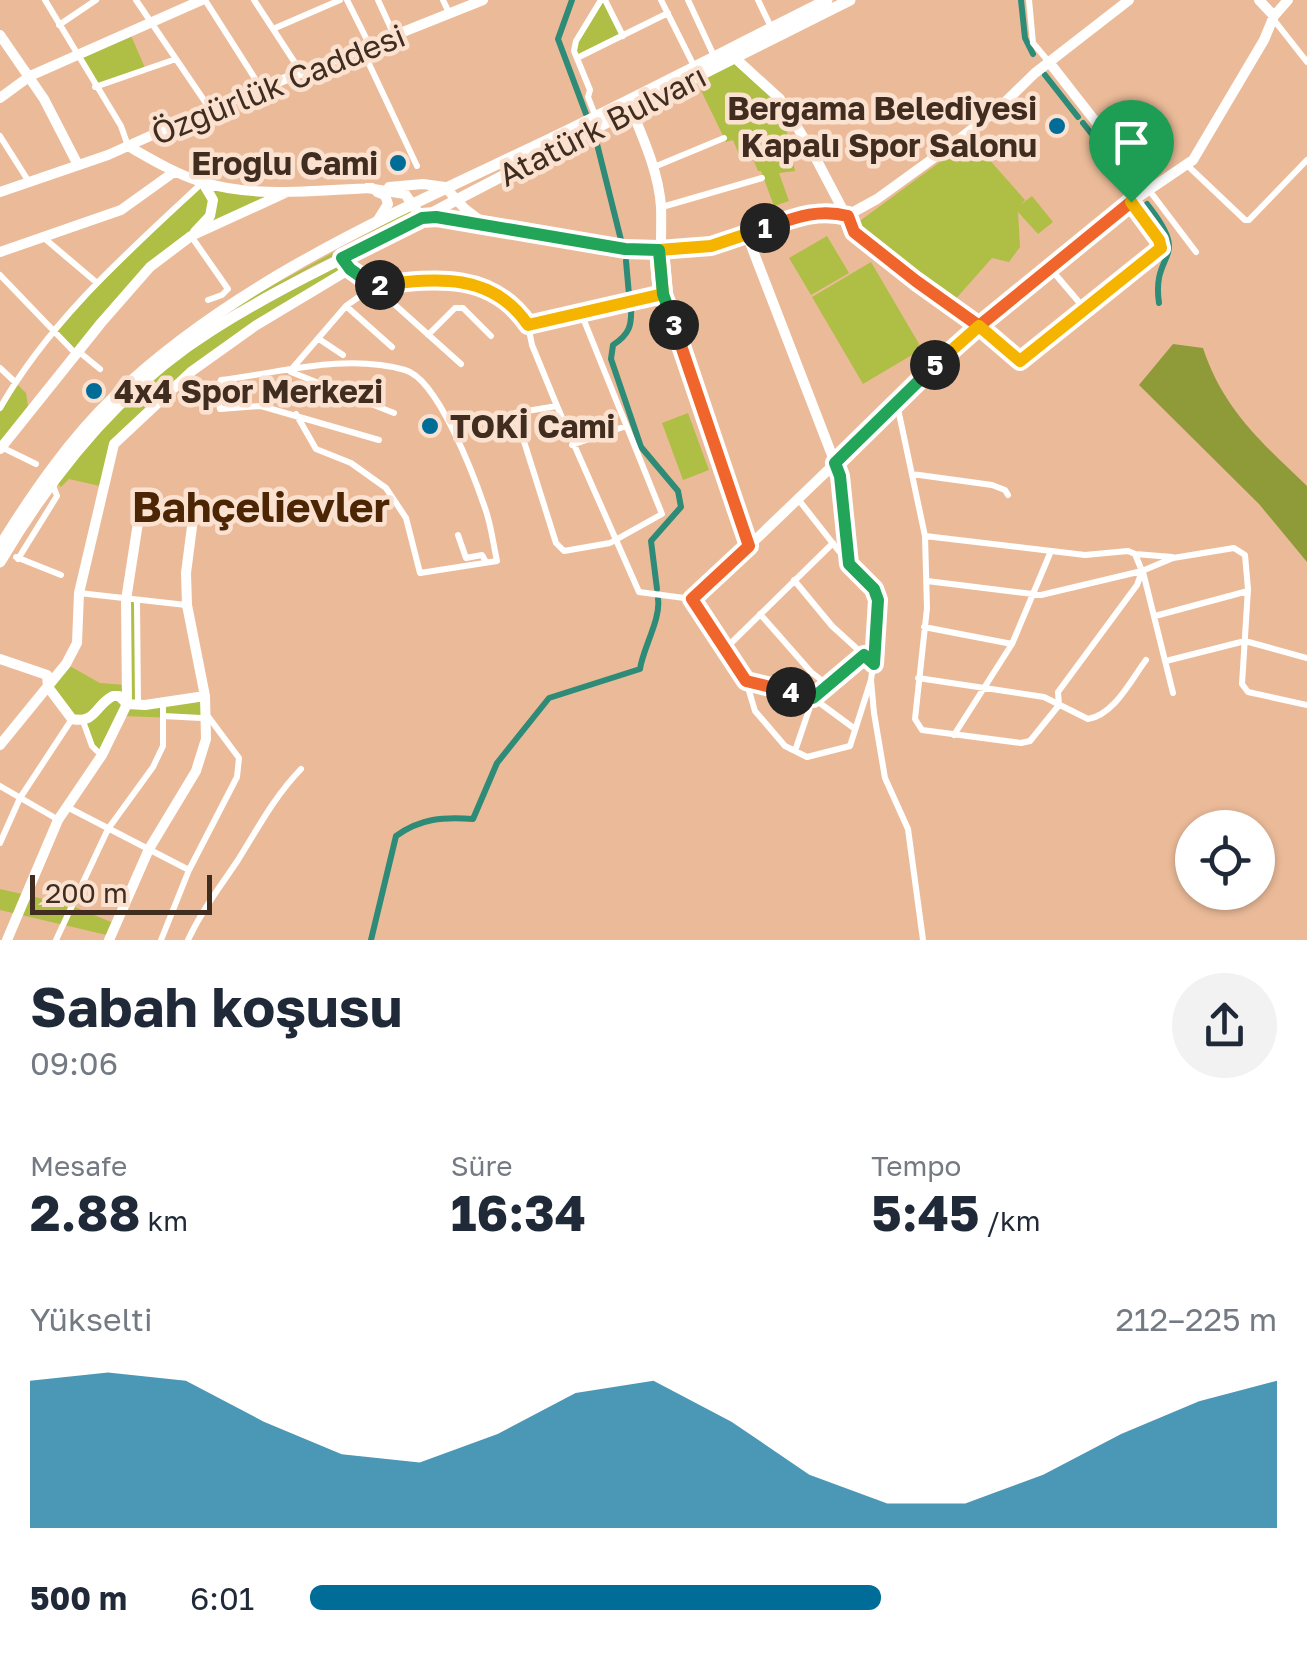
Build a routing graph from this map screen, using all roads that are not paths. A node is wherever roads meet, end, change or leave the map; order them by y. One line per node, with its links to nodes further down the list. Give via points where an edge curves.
1 (44, 0): 24 (street)
2 (96, 0): 24 (street)
3 (136, 0): 23 (street)
4 (204, 0): 23 (main road); 42 (street)
5 (254, 0): 26 (street)
6 (344, 0): 26 (street); 30 (street)
7 (378, 0): 28 (street)
8 (443, 0): 21 (street)
9 (483, 0): 21 (main road, Özgürlük Caddesi)
10 (603, 0): 29 (street); 33 (street, via 576,41)
11 (661, 0): 20 (street)
12 (688, 0): 32 (street)
13 (758, 0): 25 (street)
14 (827, 0): 25 (main road, Atatürk Bulvarı)
15 (850, 0): 34 (main road, Atatürk Bulvarı)
16 (1029, 0): 36 (street, via 1033,43)
17 (1129, 0): 36 (main road)
18 (1259, 0): 22 (main road)
19 (1288, 0): 22 (main road)
20 (668, 13): 29 (street); 38 (street)
21 (450, 16): 28 (main road, Özgürlük Caddesi)
22 (1274, 18): 37 (street); 52 (main road)
23 (150, 21): 31 (main road); 35 (street)
24 (59, 25): 31 (street)
25 (771, 28): 32 (main road, Atatürk Bulvarı)
26 (273, 29): 39 (street)
27 (0, 35): 40 (main road)
28 (394, 36): 30 (main road, Özgürlük Caddesi)
29 (623, 36): 33 (street)
30 (366, 47): 39 (main road, Özgürlük Caddesi); 53 (street)
31 (77, 54): 40 (main road); 41 (street)
32 (714, 56): 38 (main road, Atatürk Bulvarı)
33 (577, 58): 46 (street)
34 (735, 58): 45 (main road, Atatürk Bulvarı); 68 (main road, via 780,99)
35 (176, 59): 41 (street); 44 (street)
36 (1049, 62): 61 (main road); 68 (main road, via 953,144)
37 (1307, 62)
38 (694, 66): 46 (main road, Atatürk Bulvarı)
39 (301, 72): 42 (main road, Özgürlük Caddesi)
40 (30, 76): 43 (main road); 51 (main road)
41 (95, 87): 49 (street)
42 (261, 88): 44 (main road, Özgürlük Caddesi)
43 (0, 98)
44 (210, 110): 49 (main road, Özgürlük Caddesi)
45 (630, 110): 54 (main road); 64 (main road, Atatürk Bulvarı)
46 (596, 115): 59 (main road, Atatürk Bulvarı)
47 (0, 136): 57 (street)
48 (724, 138): 54 (street)
49 (128, 146): 51 (main road, Özgürlük Caddesi); 55 (main road)
50 (1307, 160): 52 (street, via 1249,220)
51 (78, 165): 57 (main road, Özgürlük Caddesi)
52 (1187, 165): 61 (main road)
53 (417, 166)
54 (653, 167): 67 (main road)
55 (174, 172): 58 (main road); 74 (main road, via 121,210)
56 (762, 178): 67 (street)
57 (30, 182): 62 (main road, Özgürlük Caddesi)
58 (203, 182): 63 (main road); 73 (main road, via 213,200 210,216); 81 (street)
59 (445, 187): 60 (main road); 64 (main road); 66 (main road, Atatürk Bulvarı)
60 (367, 188): 63 (main road); 66 (main road, via 405,194); 71 (main road, via 385,195 388,204)
61 (1150, 190): 65 (main road); 77 (street)
62 (0, 192)
63 (285, 193): 73 (main road)
64 (455, 200): 69 (main road, Atatürk Bulvarı); 70 (main road)
65 (1131, 202): 79 (main road); 86 (street, via 1161,248)
66 (414, 204): 69 (main road); 71 (main road, Atatürk Bulvarı)
67 (661, 208): 75 (main road)
68 (848, 216): 72 (main road, via 810,213); 89 (main road, via 854,232)
69 (422, 218): 70 (main road); 78 (main road, Atatürk Bulvarı)
70 (483, 223): 75 (main road)
71 (371, 227): 127 (main road, Atatürk Bulvarı, via 224,309 145,370 50,472)
72 (747, 235): 75 (main road); 113 (main road)
73 (191, 236): 84 (street, via 228,288); 96 (main road, via 150,267)
74 (43, 237): 76 (main road); 81 (street)
75 (659, 250): 83 (main road)
76 (0, 252)
77 (1196, 252)
78 (346, 263): 82 (street); 116 (main road, Atatürk Bulvarı, via 278,291 183,350 124,400); 138 (main road, via 192,371 114,444)
79 (1049, 267): 86 (street); 89 (main road)
80 (0, 275): 90 (street)
81 (96, 282): 90 (street)
82 (374, 286): 85 (street); 88 (street, via 431,280 484,288 506,299); 91 (street)
83 (663, 294): 87 (street); 125 (main road)
84 (208, 300)
85 (346, 306): 93 (street); 94 (street)
86 (1084, 308): 89 (street, via 1020,361)
87 (581, 313): 88 (street); 109 (street)
88 (528, 325): 105 (street)
89 (979, 326): 104 (main road)
90 (54, 332): 96 (street); 103 (street)
91 (428, 335): 92 (street, via 463,308); 99 (street)
92 (491, 336)
93 (319, 339): 95 (street); 97 (street)
94 (392, 347)
95 (311, 348): 98 (street); 102 (street)
96 (77, 352): 101 (street); 112 (main road)
97 (343, 355)
98 (325, 364): 102 (street); 131 (street, via 409,371 434,395 486,510 497,560)
99 (461, 364)
100 (0, 368): 103 (street)
101 (100, 369)
102 (290, 371): 107 (street); 108 (street, via 221,380 218,406)
103 (15, 382): 106 (street)
104 (897, 404): 113 (main road); 115 (street)
105 (556, 406): 111 (street); 123 (street, via 516,413 556,543 564,550)
106 (0, 408)
107 (394, 412)
108 (296, 414): 110 (street); 131 (street, via 316,449 386,488 406,518 420,573)
109 (626, 426): 111 (street); 123 (street, via 662,514)
110 (379, 440)
111 (572, 445): 123 (street)
112 (0, 447): 114 (street)
113 (835, 463): 119 (main road); 132 (street)
114 (36, 464)
115 (912, 474): 117 (street, via 992,486); 122 (street)
116 (52, 484): 127 (main road, Atatürk Bulvarı); 130 (street, via 57,496)
117 (1008, 495)
118 (142, 496): 141 (main road)
119 (798, 498): 124 (street); 125 (main road)
120 (194, 511): 142 (main road)
121 (458, 535): 131 (street, via 466,558 482,555)
122 (926, 536): 126 (street); 136 (street)
123 (618, 539): 140 (street, via 640,592)
124 (833, 542): 132 (street); 135 (street)
125 (749, 546): 140 (street)
126 (1051, 551): 128 (street); 139 (street)
127 (2, 553): 130 (street)
128 (1136, 554): 129 (street); 133 (street)
129 (1173, 558): 133 (street); 137 (street, via 1240,550)
130 (18, 559): 134 (street)
131 (486, 562)
132 (849, 564): 154 (street, via 878,600)
133 (1142, 571): 139 (street); 144 (street); 166 (street, via 1058,692)
134 (61, 575)
135 (794, 580): 143 (street); 149 (street)
136 (927, 581): 139 (street); 145 (street)
137 (1248, 590): 144 (street); 146 (street)
138 (79, 593): 141 (street); 159 (main road, via 77,643)
139 (1034, 594): 147 (street)
140 (692, 599): 148 (street)
141 (131, 601): 142 (street); 165 (main road)
142 (187, 605): 162 (main road)
143 (760, 614): 148 (street); 158 (street)
144 (1155, 616): 152 (street)
145 (924, 627): 147 (street); 155 (street)
146 (1245, 642): 150 (street); 152 (street); 167 (street, via 1244,688)
147 (1012, 644): 160 (street)
148 (725, 649): 157 (street)
149 (864, 655): 154 (street); 158 (street)
150 (1307, 658)
151 (1146, 660): 166 (street, via 1100,717 1088,719)
152 (1166, 662): 161 (street)
153 (2, 663): 159 (main road, via 40,670)
154 (874, 664): 156 (street)
155 (918, 678): 160 (street); 172 (street, via 915,719 922,730)
156 (871, 680): 171 (street); 190 (street, via 886,778 908,828)
157 (746, 681): 163 (street); 175 (street, via 755,710)
158 (829, 686): 163 (street)
159 (48, 688): 170 (main road); 173 (main road)
160 (984, 689): 166 (street); 172 (street)
161 (1173, 693)
162 (204, 696): 164 (main road); 169 (main road)
163 (813, 698): 171 (street); 175 (street)
164 (163, 702): 165 (main road); 168 (street)
165 (132, 704): 170 (main road, via 113,696 90,719); 179 (main road)
166 (1058, 704): 172 (street, via 1030,741)
167 (1307, 705)
168 (163, 716): 169 (street); 181 (street, via 163,746)
169 (204, 717): 183 (main road, via 201,760); 184 (street, via 239,758 237,777)
170 (77, 720): 174 (street); 178 (street)
171 (856, 729): 175 (street, via 850,746 807,757)
172 (954, 735)
173 (0, 746)
174 (97, 751)
175 (795, 751)
176 (300, 769): 189 (street, via 270,804)
177 (0, 786): 178 (street)
178 (20, 798): 180 (street); 182 (street)
179 (66, 806): 180 (main road); 181 (street)
180 (58, 820): 185 (main road)
181 (108, 829): 183 (street); 186 (street)
182 (0, 843)
183 (149, 849): 184 (street); 187 (main road)
184 (190, 870): 188 (street)
185 (8, 940)
186 (56, 940)
187 (109, 940)
188 (161, 940)
189 (188, 940)
190 (923, 940)

